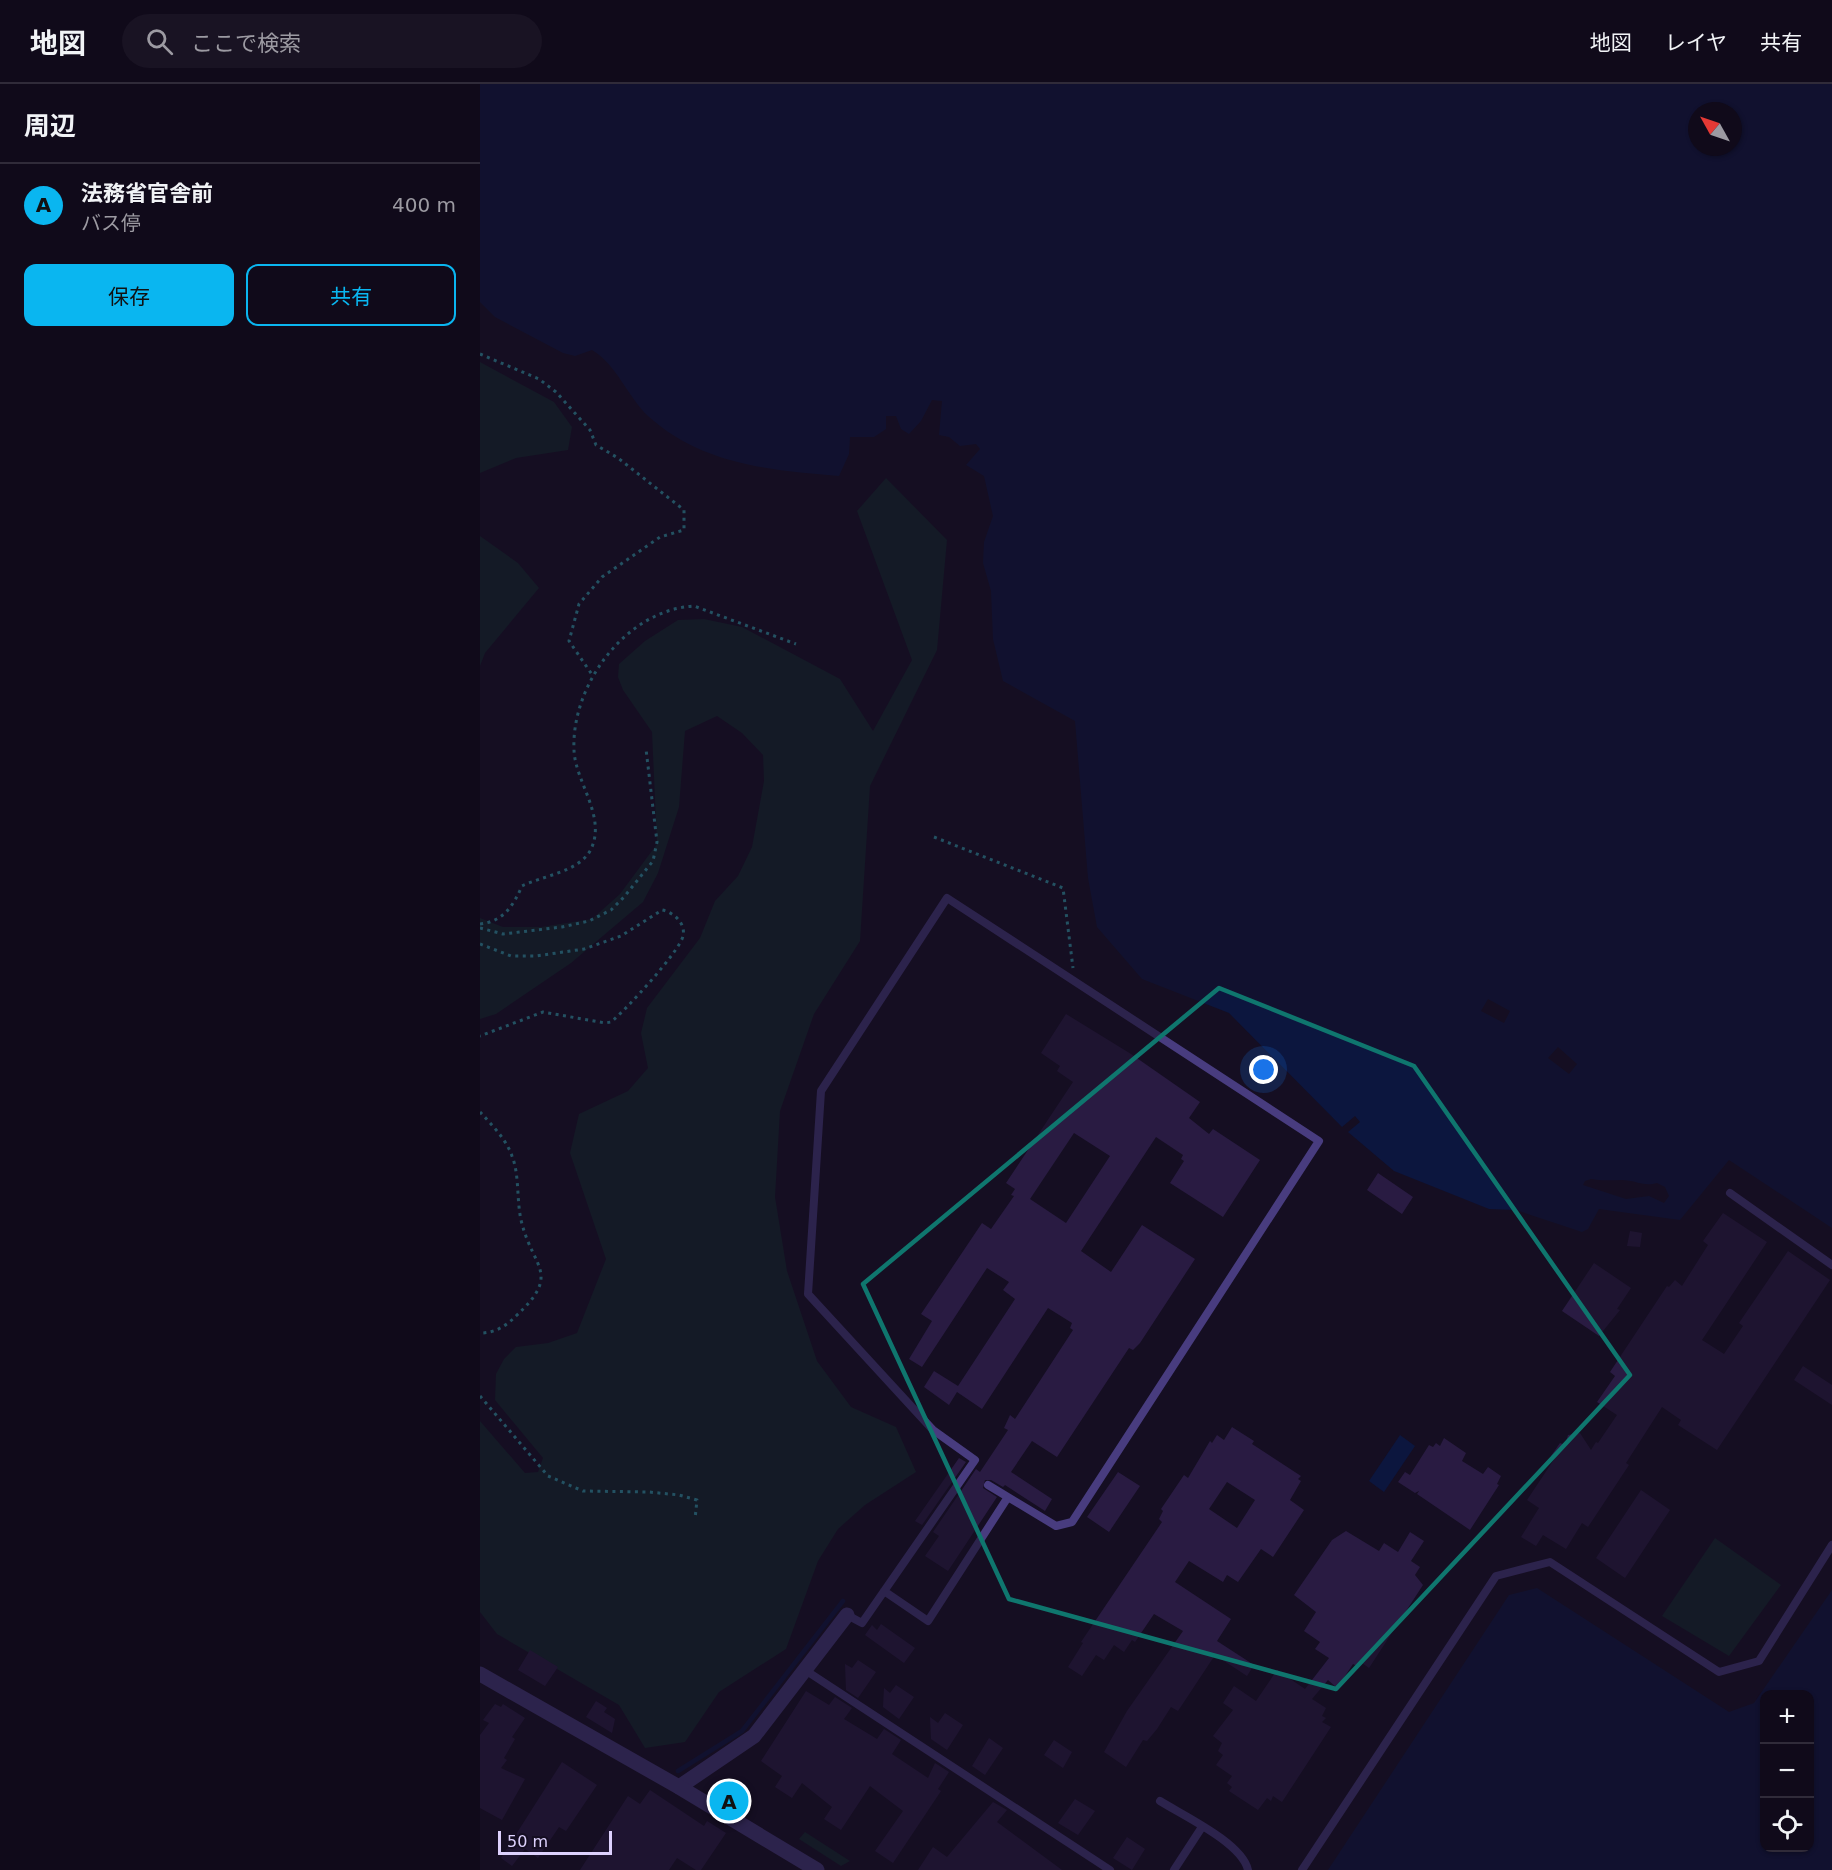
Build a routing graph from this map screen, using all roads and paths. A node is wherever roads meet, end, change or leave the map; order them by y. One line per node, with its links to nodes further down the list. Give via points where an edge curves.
1 (480, 354): 3 (path, via 539,379 556,392 590,430 596,445 684,510 684,530 660,537 602,577 579,604 569,641)
2 (796, 644): 3 (path, via 694,606 680,607 631,632)
3 (592, 676): 6 (path, via 574,727 574,752 593,819 594,840 589,853 567,869 522,886 509,912)
4 (646, 749): 6 (path, via 657,842 653,861 624,897 590,921 562,927 503,934)
5 (934, 837): 8 (path, via 1063,888)
6 (480, 926)
7 (480, 944): 9 (path, via 511,956 584,949 621,936 662,910 677,918 683,936 611,1022 543,1012)
8 (1074, 981): 16 (lane, via 1320,1142 1072,1522 1056,1526); 19 (lane, via 947,898 820,1091 808,1294 933,1430 975,1460)
9 (480, 1036)
10 (480, 1112): 13 (path, via 513,1156 521,1222 541,1274 538,1291 522,1310 495,1331)
11 (1730, 1193): 12 (lane)
12 (1832, 1265)
13 (480, 1333)
14 (480, 1396): 17 (path, via 548,1476 583,1491 679,1495 697,1500)
15 (988, 1485): 16 (lane)
16 (1008, 1497): 19 (lane, via 928,1621)
17 (695, 1519)
18 (1832, 1545): 30 (lane, via 1759,1661 1719,1672 1550,1562 1496,1576)
19 (884, 1592): 20 (lane, via 862,1623)
20 (848, 1615): 21 (street)
21 (805, 1670): 23 (street, via 754,1736); 27 (lane)
22 (480, 1674): 23 (street)
23 (679, 1787): 26 (street)
24 (1160, 1801): 25 (lane)
25 (1202, 1827): 28 (lane); 29 (lane, via 1233,1846 1244,1857)
26 (817, 1870)
27 (1110, 1870)
28 (1174, 1870)
29 (1248, 1870)
30 (1302, 1870)

